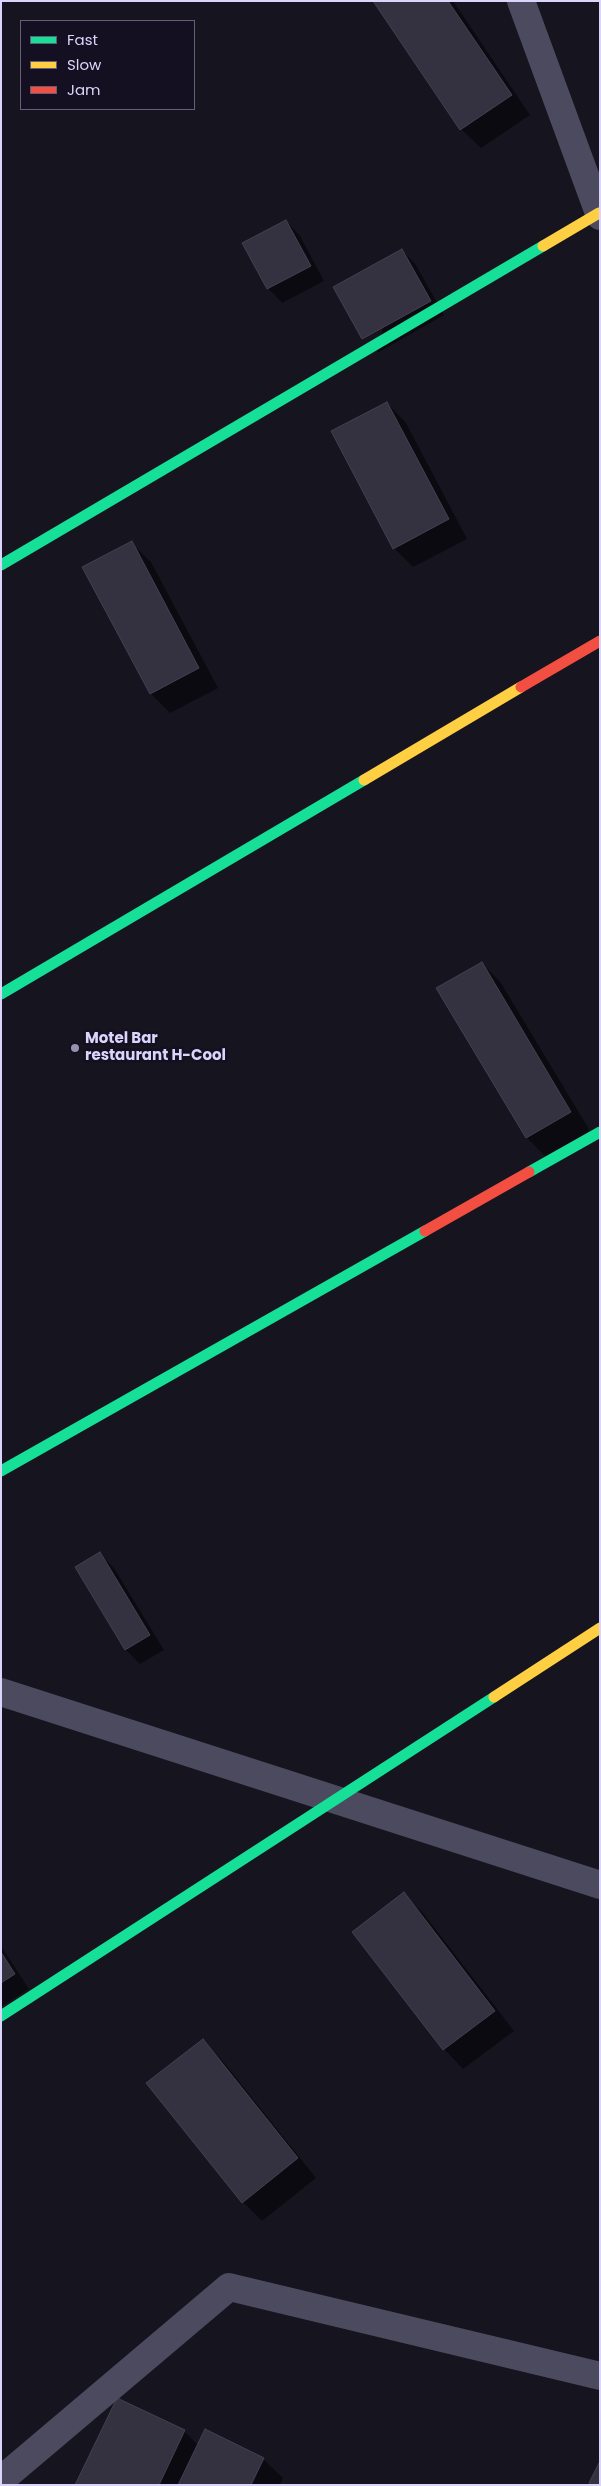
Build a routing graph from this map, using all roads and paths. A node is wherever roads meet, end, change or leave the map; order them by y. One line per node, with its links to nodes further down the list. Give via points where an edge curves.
1 (521, 1): 2 (street)
2 (599, 215): 3 (street)
3 (1, 565)
4 (600, 641): 5 (street)
5 (1, 994)
6 (600, 1132): 7 (street)
7 (1, 1471)
8 (600, 1628): 10 (street)
9 (1, 1692): 10 (street)
10 (337, 1800): 11 (street); 12 (street)
11 (600, 1885)
12 (1, 2016)
13 (600, 2376): 14 (street, via 229,2287)
14 (1, 2480)

